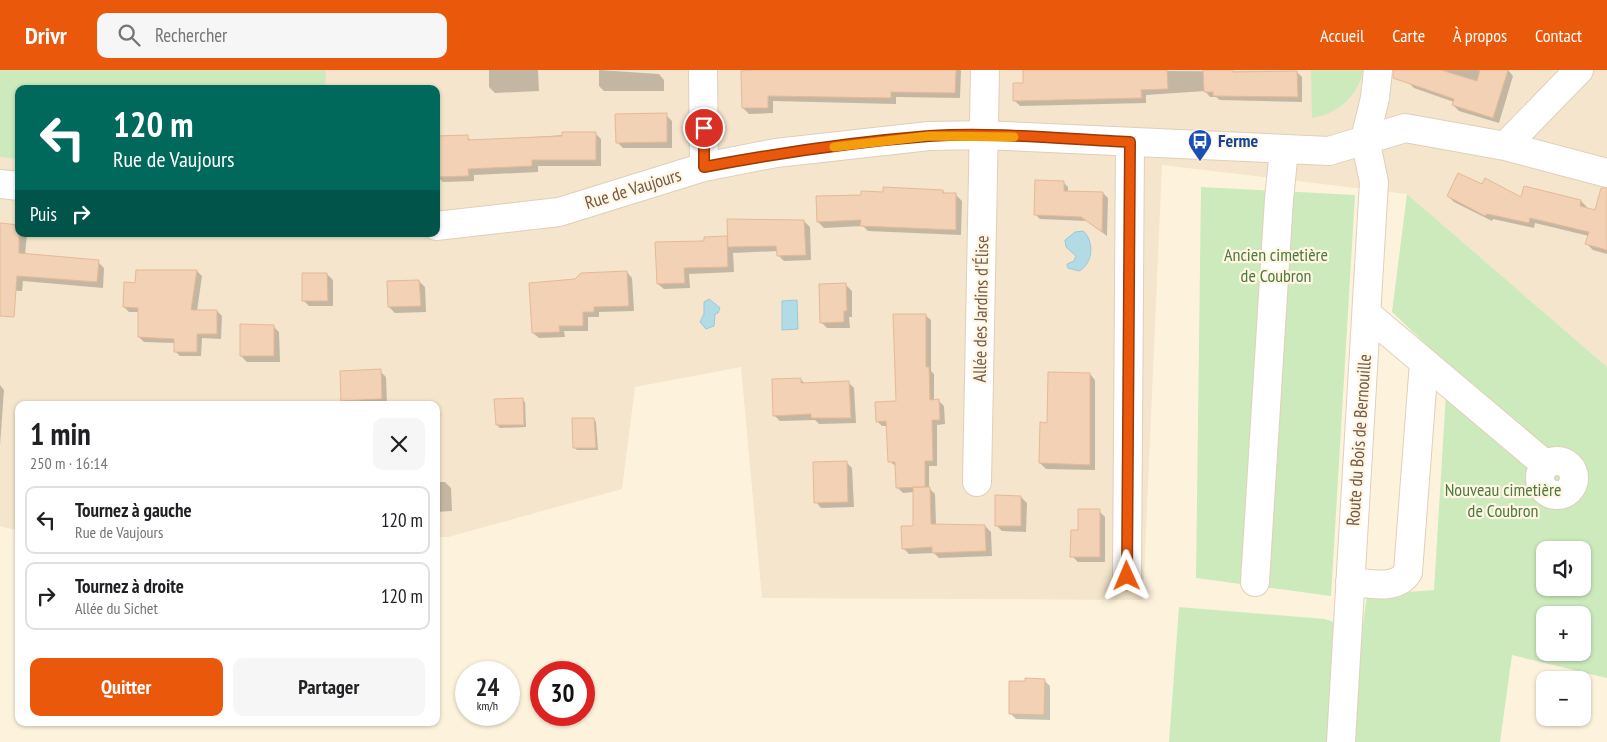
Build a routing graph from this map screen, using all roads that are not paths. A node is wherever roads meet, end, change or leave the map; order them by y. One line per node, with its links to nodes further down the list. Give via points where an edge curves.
1 (703, 70): 10 (street)
2 (984, 70): 5 (street, Allée des Jardins d'Élise)
3 (1378, 70): 6 (street)
4 (1579, 70): 8 (street)
5 (984, 135): 7 (street, Rue de Vaujours); 10 (street, Rue de Vaujours, via 929,136 776,153); 18 (street, Allée des Jardins d'Élise)
6 (1365, 139): 8 (street, Rue de Vaujours, via 1405,128); 9 (street, Rue de Vaujours, via 1329,151); 15 (street, Route du Bois de Bernouille, via 1374,182)
7 (1130, 142): 9 (street, Rue de Vaujours); 19 (street)
8 (1505, 146): 11 (street, Rue de Vaujours)
9 (1284, 150): 20 (street)
10 (704, 167): 14 (street, Rue de Vaujours, via 559,212)
11 (1607, 173)
12 (0, 184): 13 (street)
13 (15, 186)
14 (440, 226)
15 (1367, 314): 16 (street); 21 (street, Route du Bois de Bernouille)
16 (1424, 362): 17 (street); 21 (street, via 1408,572 1405,578 1393,584)
17 (1546, 465)
18 (977, 482)
19 (1127, 576)
20 (1255, 582)
21 (1350, 582): 22 (street, Route du Bois de Bernouille)
22 (1341, 742)

